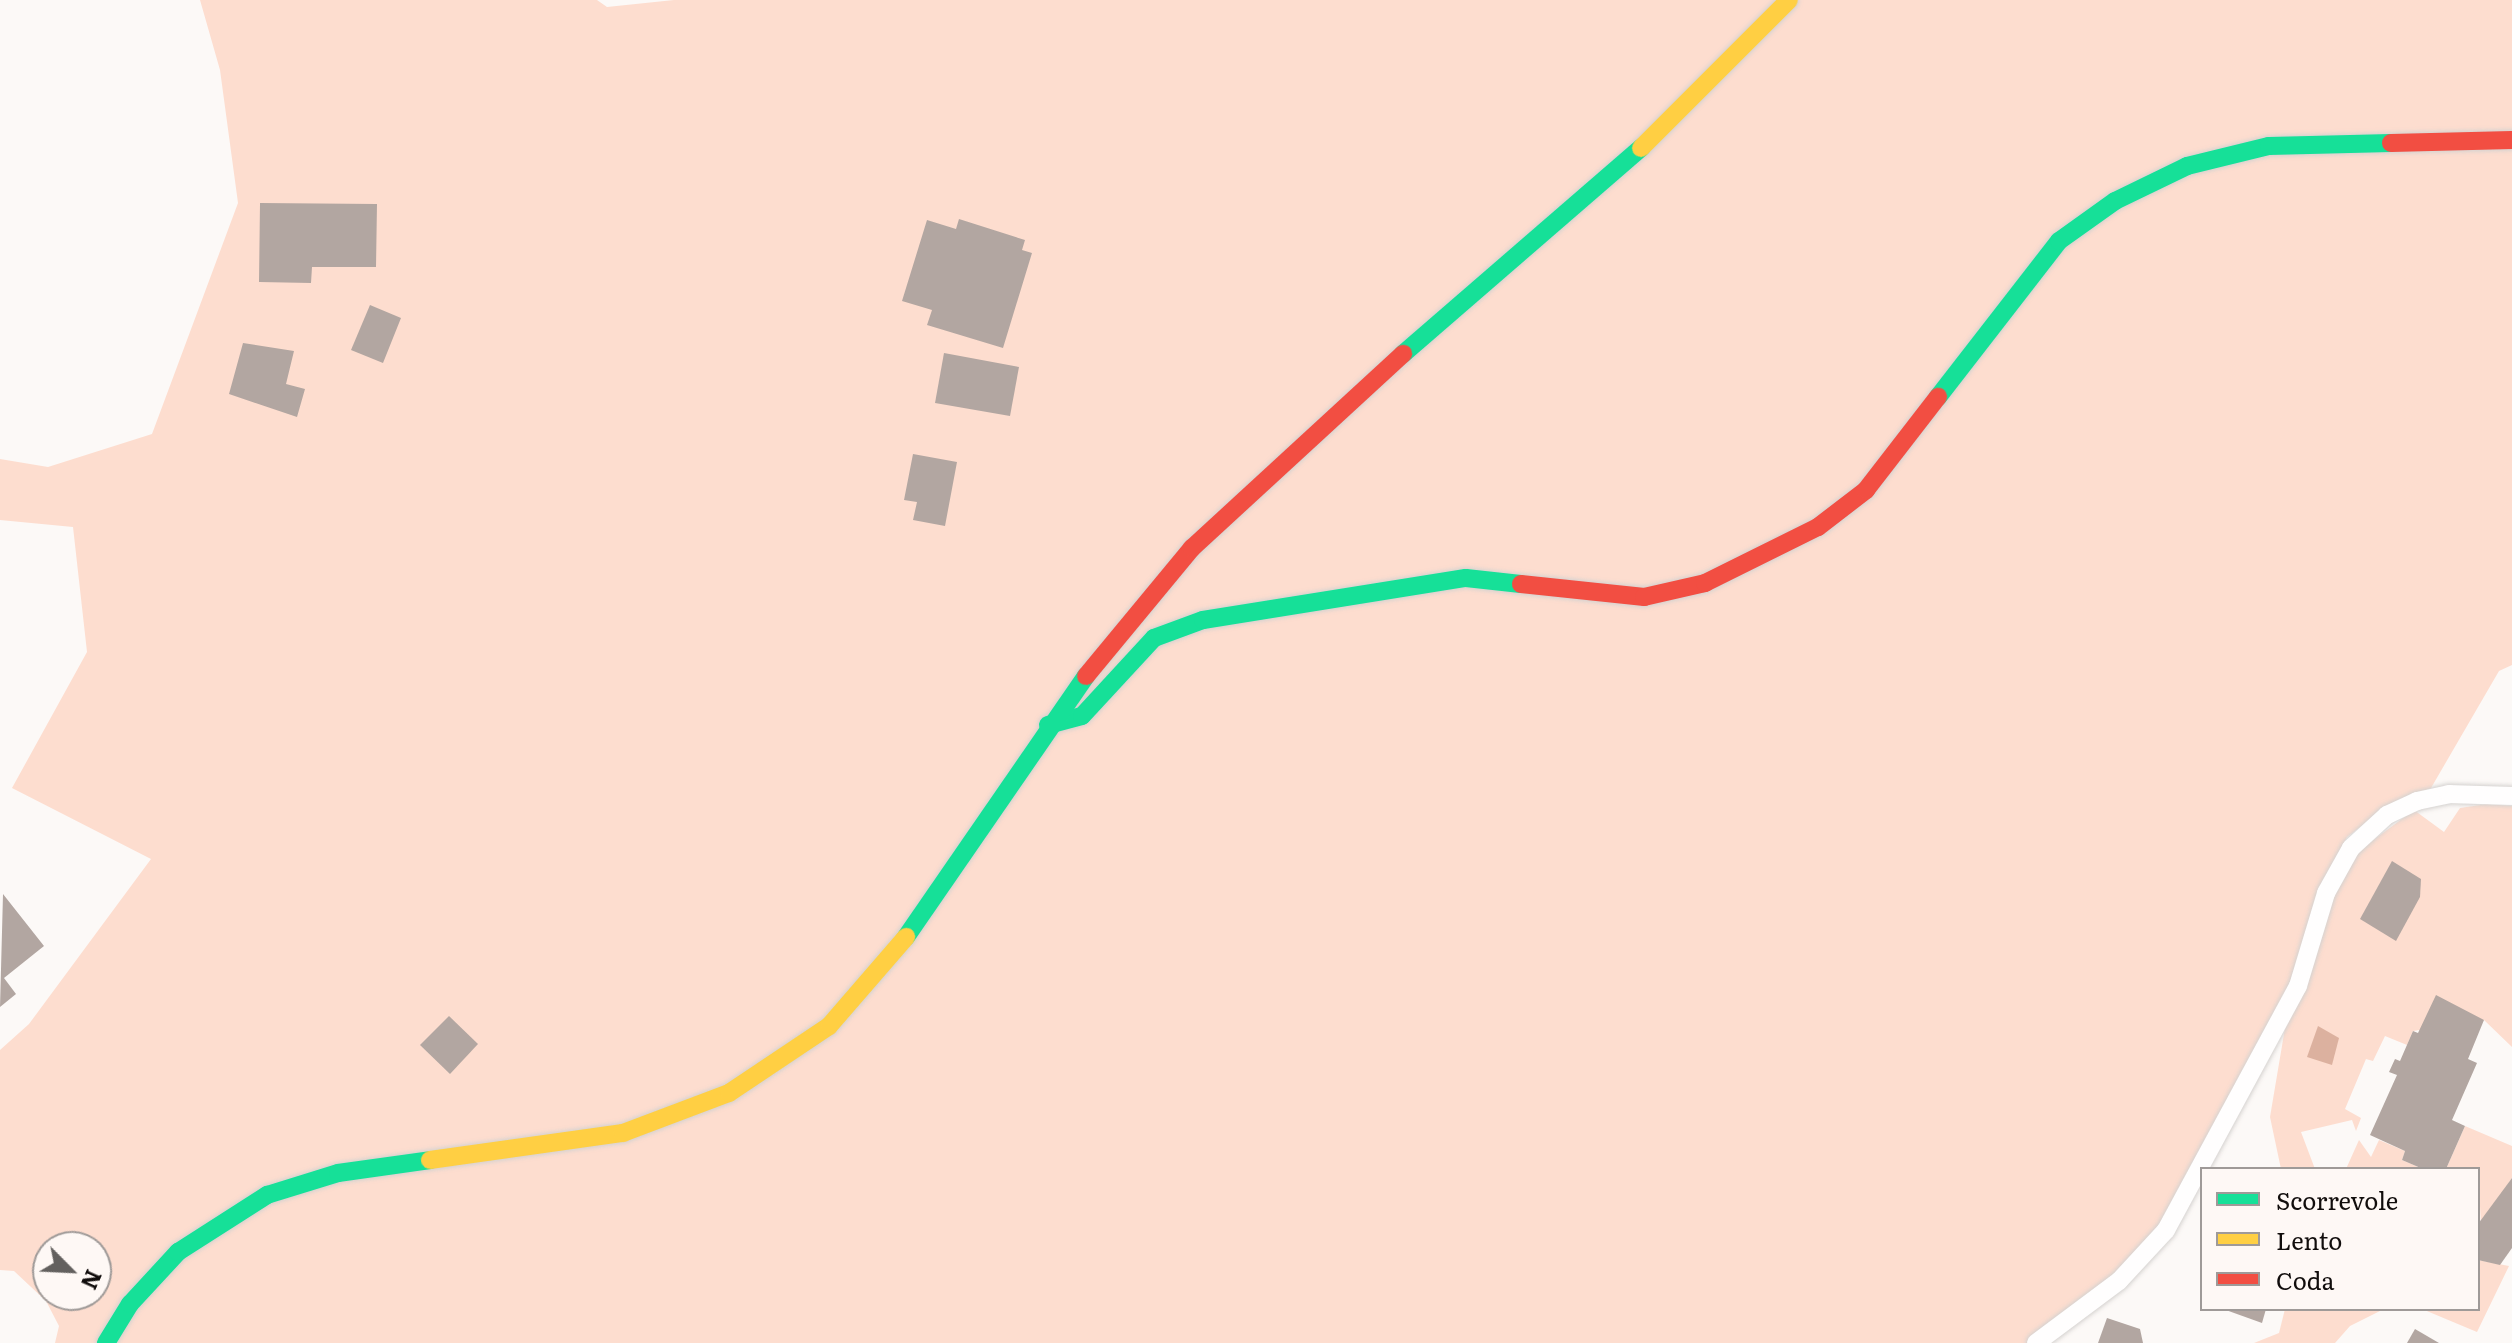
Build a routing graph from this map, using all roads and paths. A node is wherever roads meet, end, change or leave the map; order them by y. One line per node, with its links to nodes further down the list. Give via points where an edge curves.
1 (1789, 0): 3 (main road, via 1635,155 1250,488 1160,585)
2 (2512, 140): 3 (main road, via 2269,146 2187,166 2115,201 2059,241 1866,490 1800,538 1705,583 1644,597 1466,578 1203,620 1154,638 1082,716)
3 (1048, 725): 5 (main road, via 889,961 844,1014 782,1062 693,1110 623,1133 338,1173 267,1195 178,1252 130,1304)
4 (2512, 796): 6 (street, via 2449,794 2417,801 2387,815 2351,848 2326,893 2298,986 2235,1092 2166,1230 2119,1281)
5 (106, 1343)
6 (2036, 1343)

